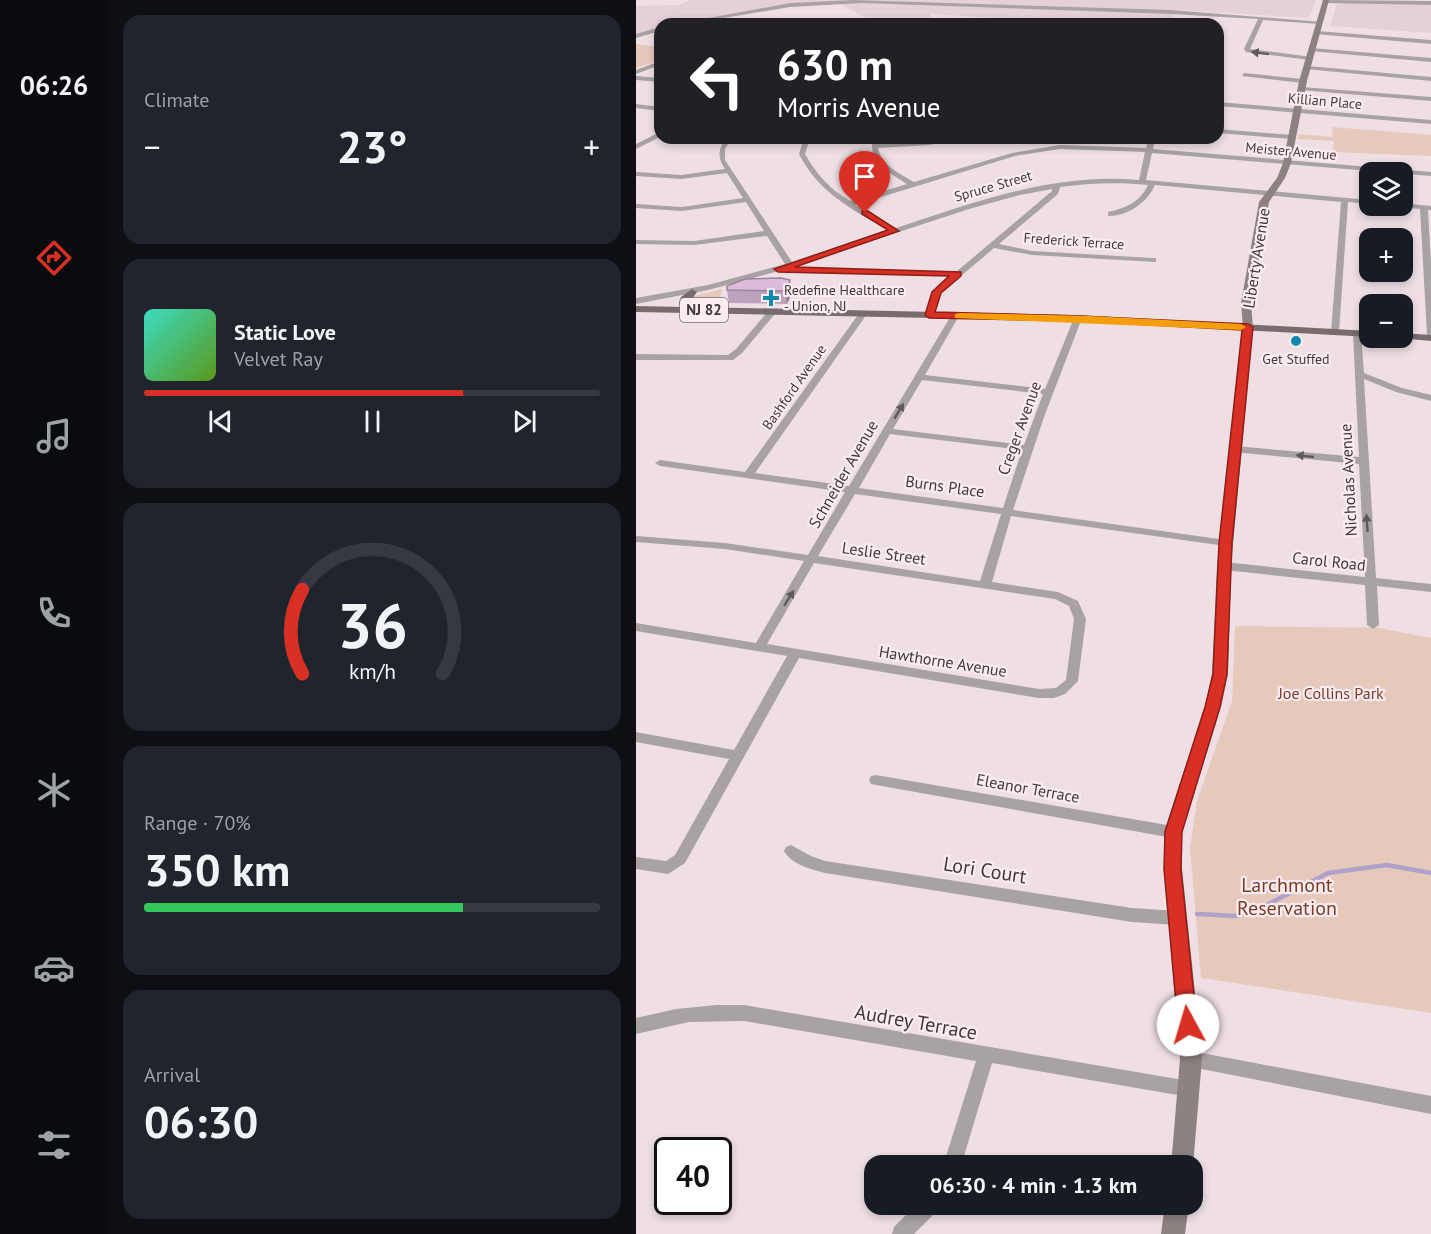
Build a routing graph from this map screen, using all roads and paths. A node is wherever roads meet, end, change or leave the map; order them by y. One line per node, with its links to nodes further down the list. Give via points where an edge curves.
1 (1326, 0): 2 (street); 7 (street, Liberty Avenue)
2 (1431, 3)
3 (1205, 14): 4 (street, via 862,1 790,5); 5 (street); 6 (street)
4 (714, 18)
5 (1203, 18)
6 (1261, 18): 7 (street); 12 (street, one-way to 6, via 1248,51)
7 (1319, 22): 9 (street, Liberty Avenue)
8 (654, 31): 10 (street)
9 (1317, 33): 11 (street); 12 (street, Liberty Avenue)
10 (636, 36)
11 (1431, 42)
12 (1311, 54): 13 (street); 15 (street, Liberty Avenue)
13 (1431, 60)
14 (654, 65): 16 (street)
15 (1308, 68): 19 (street); 21 (street, Liberty Avenue)
16 (636, 72)
17 (1244, 75): 21 (street)
18 (636, 78): 20 (street)
19 (1431, 79)
20 (654, 80)
21 (1303, 85): 22 (street); 26 (street, Liberty Avenue)
22 (1431, 99)
23 (1224, 104): 26 (street, Killian Place)
24 (637, 107): 25 (street)
25 (654, 108)
26 (1296, 110): 27 (street, Killian Place); 30 (street, Liberty Avenue)
27 (1431, 122)
28 (1224, 131): 30 (street)
29 (654, 137): 35 (street)
30 (1292, 137): 37 (street, Liberty Avenue)
31 (726, 144): 38 (street, via 720,155)
32 (805, 144): 49 (street, via 802,154 807,166)
33 (876, 144): 43 (street, via 875,153 883,164)
34 (1151, 144): 36 (street)
35 (636, 147)
36 (1150, 151): 37 (street, Meister Avenue); 41 (street); 43 (street, Meister Avenue, via 1042,149)
37 (1287, 163): 40 (street, Meister Avenue); 45 (street, Liberty Avenue)
38 (728, 171): 39 (street, via 681,177); 46 (street)
39 (636, 174)
40 (1431, 174)
41 (1142, 182): 42 (street, Spruce Street); 44 (street, Spruce Street)
42 (1152, 183): 45 (street, Spruce Street); 52 (street, via 1147,196 1125,211)
43 (912, 184): 49 (street, Meister Avenue)
44 (1058, 184): 53 (street, Spruce Street, via 1020,191); 57 (street, via 1055,192)
45 (1269, 192): 47 (street, Spruce Street); 72 (street, Liberty Avenue, via 1246,303)
46 (748, 200): 50 (street, via 682,209); 54 (street)
47 (1345, 200): 48 (street, Spruce Street); 73 (street)
48 (1359, 201)
49 (849, 204): 53 (street)
50 (636, 206)
51 (1427, 208): 56 (street)
52 (1111, 214)
53 (895, 231): 59 (street, Spruce Street)
54 (769, 233): 55 (street, via 694,243); 59 (street)
55 (636, 242)
56 (1428, 242): 62 (street)
57 (993, 245): 58 (street, Frederick Terrace, via 1032,253); 61 (street)
58 (1153, 260)
59 (790, 265): 60 (street, Spruce Street)
60 (778, 269): 61 (street); 63 (street, Spruce Street)
61 (958, 274): 69 (street, via 937,292)
62 (1429, 279): 76 (street)
63 (692, 292): 64 (street, Spruce Street); 66 (main road, via 684,303)
64 (636, 301)
65 (636, 309): 66 (main road, NJ 82)
66 (695, 310): 67 (main road, NJ 82)
67 (772, 312): 68 (main road, NJ 82); 77 (street, via 730,358)
68 (863, 314): 69 (main road, NJ 82); 87 (street, Bashford Avenue)
69 (929, 315): 70 (main road, NJ 82)
70 (955, 316): 71 (main road, NJ 82); 79 (street, Schneider Avenue)
71 (1078, 318): 72 (main road, NJ 82); 80 (street, Creger Avenue)
72 (1248, 327): 73 (main road, NJ 82); 84 (street, Liberty Avenue)
73 (1335, 332): 74 (main road, NJ 82)
74 (1357, 333): 78 (street, Nicholas Avenue)
75 (1413, 336): 76 (main road)
76 (1431, 336)
77 (636, 357)
78 (1359, 374): 81 (street); 85 (street, Nicholas Avenue)
79 (919, 377): 80 (street); 82 (street, Schneider Avenue, one-way to 79)
80 (1048, 392): 83 (street, Creger Avenue)
81 (1431, 398)
82 (887, 431): 83 (street); 88 (street, Schneider Avenue)
83 (1027, 448): 89 (street, Creger Avenue)
84 (1234, 449): 85 (street, one-way to 84); 91 (street, Liberty Avenue)
85 (1364, 461): 94 (street, Nicholas Avenue, one-way to 85)
86 (660, 463): 87 (street, Burns Place)
87 (748, 475): 88 (street, Burns Place)
88 (853, 490): 89 (street, Burns Place); 92 (street, Schneider Avenue)
89 (1005, 511): 91 (street, Burns Place); 95 (street, Creger Avenue)
90 (636, 538): 92 (street, Leslie Street)
91 (1226, 543): 93 (street, Liberty Avenue)
92 (813, 559): 95 (street, Leslie Street); 99 (street, Schneider Avenue, one-way to 92)
93 (1224, 566): 94 (street, Carol Road); 104 (street, Liberty Avenue, via 1220,674)
94 (1371, 581): 96 (street, Carol Road); 97 (street, Nicholas Avenue)
95 (985, 585): 100 (street, Hawthorne Avenue, via 1058,596 1074,604 1080,619 1068,687 1042,694)
96 (1431, 588)
97 (1373, 625)
98 (636, 627): 99 (street, Hawthorne Avenue)
99 (759, 647): 100 (street, Hawthorne Avenue)
100 (795, 654): 102 (street)
101 (636, 737): 102 (street)
102 (736, 755): 106 (street, via 680,859 668,868)
103 (876, 780): 104 (street, Eleanor Terrace)
104 (1173, 832): 107 (street, Liberty Avenue)
105 (791, 851): 107 (street, Lori Court, via 825,867 1132,915)
106 (636, 863)
107 (1177, 918): 110 (street, Liberty Avenue)
108 (636, 1026): 109 (street, Audrey Terrace, via 699,1012 744,1013)
109 (986, 1056): 111 (street, Audrey Terrace); 113 (street)
110 (1191, 1059): 111 (street, Liberty Avenue); 112 (street)
111 (1189, 1089): 114 (street, Liberty Avenue)
112 (1431, 1106)
113 (955, 1155)
114 (1183, 1155)
115 (919, 1215): 117 (street)
116 (1176, 1215): 118 (street)
117 (901, 1234)
118 (1173, 1234)

